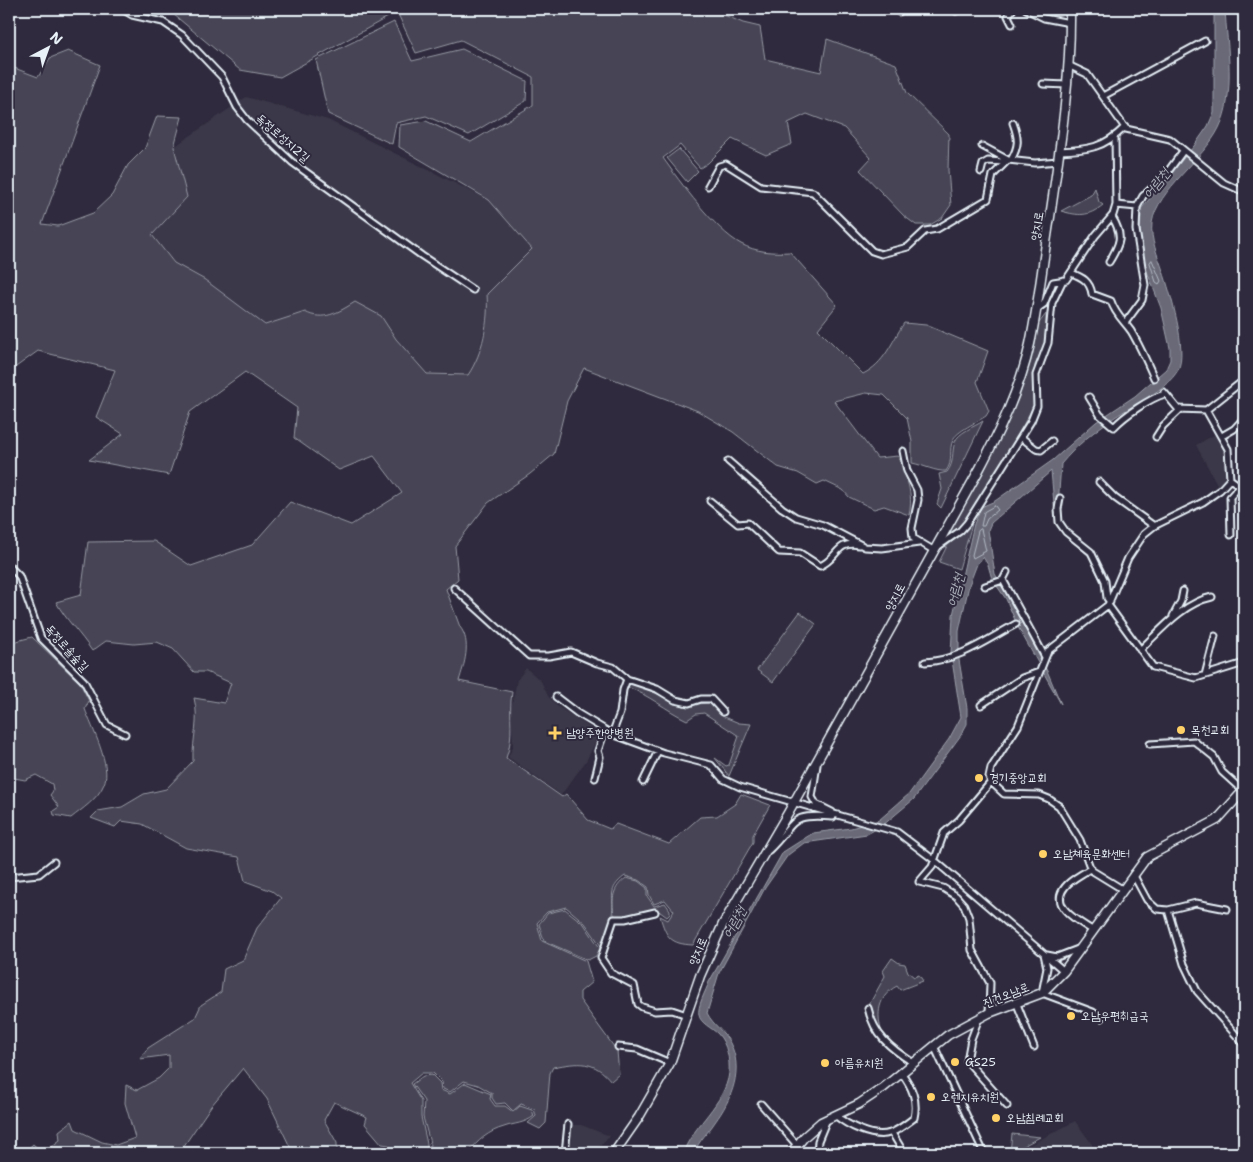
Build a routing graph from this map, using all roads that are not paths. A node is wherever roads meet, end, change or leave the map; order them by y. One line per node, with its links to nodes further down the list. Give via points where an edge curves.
1 (122, 9): 29 (street, 독정로성지2길, via 132,15 163,22 182,35 222,77 247,120 292,162)
2 (1013, 9): 6 (street, via 1008,16)
3 (1026, 9): 5 (street, via 1044,18)
4 (1070, 9): 5 (street, 양지로)
5 (1070, 23): 8 (street, 양지로)
6 (1012, 24)
7 (1205, 41): 11 (street)
8 (1068, 65): 10 (street, 양지로); 11 (street, via 1087,74)
9 (1043, 84): 10 (street)
10 (1067, 85): 16 (street, 양지로)
11 (1103, 96): 13 (street)
12 (1013, 123): 18 (street, via 1019,139 1018,148)
13 (1125, 127): 14 (street); 17 (street, via 1170,139)
14 (1115, 138): 16 (street, via 1085,150); 23 (street)
15 (982, 146): 18 (street)
16 (1060, 151): 19 (street, 양지로)
17 (1183, 151): 22 (street, via 1224,183); 24 (street, via 1143,196)
18 (1008, 161): 19 (street); 20 (street, via 988,161 983,164); 21 (street, via 993,175 988,199 937,228 925,231 908,247 881,254 872,251 813,192 761,186 726,164 718,166)
19 (1058, 161): 30 (street, 양지로)
20 (981, 172)
21 (708, 186)
22 (1244, 192)
23 (1116, 205): 24 (street); 25 (street)
24 (1137, 208): 31 (street, via 1136,230 1145,285 1142,300)
25 (1112, 217): 26 (street, via 1118,227 1120,245); 27 (street)
26 (1109, 262)
27 (1071, 273): 28 (street); 31 (street, via 1087,282 1092,294 1111,301 1115,314)
28 (1063, 280): 30 (street, via 1053,282 1044,304); 40 (street, via 1052,303 1048,343 1036,375 1037,406)
29 (473, 290)
30 (1036, 309): 53 (street, 양지로, via 1024,367 999,432)
31 (1125, 323): 32 (street)
32 (1154, 378)
33 (1244, 380): 36 (street)
34 (1089, 397): 35 (street, via 1100,415 1114,428 1122,417 1164,393)
35 (1180, 409): 36 (street); 39 (street)
36 (1206, 410): 38 (street)
37 (1244, 418): 38 (street)
38 (1222, 436): 44 (street, via 1228,449)
39 (1156, 437)
40 (1022, 438): 41 (street, via 1042,450); 53 (street, via 967,523)
41 (1052, 441)
42 (903, 451): 51 (street, via 917,490 912,528 913,538)
43 (728, 460): 52 (street, via 796,517 823,526)
44 (1230, 479): 46 (street); 49 (street, via 1203,502)
45 (1099, 482): 49 (street)
46 (1242, 488): 50 (street, via 1230,497)
47 (1060, 498): 61 (street, via 1059,522 1066,532 1091,552 1105,581)
48 (710, 501): 52 (street, via 738,524 748,523 779,552 800,553 820,566 842,546 850,543)
49 (1154, 526): 61 (street, via 1144,534 1128,558)
50 (1231, 535)
51 (919, 543): 52 (street); 53 (street)
52 (865, 547)
53 (934, 550): 80 (street, 양지로)
54 (9, 566): 76 (street, 독정로솔숲길, via 19,576 42,638 84,681 107,725)
55 (1007, 572): 56 (street)
56 (1003, 580): 57 (street); 66 (street)
57 (985, 586)
58 (454, 588): 71 (street, via 529,656 571,652 614,667)
59 (1183, 591): 62 (street)
60 (1212, 597): 62 (street)
61 (1109, 604): 65 (street); 66 (street, via 1053,646)
62 (1171, 619): 65 (street)
63 (1016, 624): 67 (street, via 962,655)
64 (1215, 636): 70 (street)
65 (1140, 650): 70 (street, via 1153,667 1196,678)
66 (1045, 657): 69 (street)
67 (925, 662)
68 (1244, 663): 70 (street)
69 (1039, 671): 73 (street, via 1022,678); 83 (street, via 1018,726 990,768)
70 (1205, 675)
71 (627, 679): 74 (street, via 682,702 710,699); 77 (street)
72 (556, 697): 75 (street)
73 (981, 705)
74 (723, 712)
75 (605, 730): 77 (street); 81 (street, via 598,751 600,757)
76 (124, 734)
77 (612, 734): 79 (street)
78 (1150, 744): 84 (street, via 1194,741 1214,757 1222,772)
79 (658, 751): 82 (street); 85 (street, via 711,765 723,779)
80 (818, 760): 85 (street, 양지로); 86 (street, via 811,794 813,800)
81 (595, 778)
82 (643, 782)
83 (991, 782): 88 (street, via 960,820 944,833); 90 (street, via 1004,794 1039,795 1059,806 1080,840)
84 (1244, 791): 91 (street, 진건오남로, via 1217,820 1156,850)
85 (793, 804): 86 (street); 87 (street, 양지로)
86 (846, 818): 87 (street, via 799,817); 88 (street, via 897,832)
87 (763, 855): 105 (street, 양지로, via 723,924)
88 (934, 860): 99 (street); 104 (street, via 919,882 943,888 964,905 969,918 972,950 990,983)
89 (54, 862): 92 (street, via 39,874)
90 (1091, 868): 93 (street); 97 (street, via 1064,887 1061,900 1063,908)
91 (1133, 874): 93 (street, 진건오남로); 95 (street, via 1147,900 1157,909)
92 (9, 876)
93 (1122, 889): 97 (street, 진건오남로)
94 (1227, 909): 95 (street, via 1196,903)
95 (1168, 910): 108 (street, via 1184,964 1197,991)
96 (655, 912): 105 (street, via 614,919 601,958 612,973 634,986 638,1004 642,1007 656,1011 672,1010)
97 (1092, 930): 98 (street, 진건오남로)
98 (1078, 949): 99 (street, via 1057,956); 100 (street, 진건오남로)
99 (1044, 954): 100 (street); 101 (street, via 1047,968)
100 (1064, 971): 101 (street, 진건오남로)
101 (1042, 993): 102 (street, 진건오남로); 107 (street)
102 (1017, 1004): 104 (street, 진건오남로); 111 (street)
103 (868, 1008): 112 (street, via 873,1027 880,1037 895,1052)
104 (989, 1013): 106 (street, 진건오남로)
105 (687, 1016): 113 (street, 양지로)
106 (980, 1018): 109 (street, 진건오남로); 116 (street, via 971,1039 967,1061)
107 (1101, 1018)
108 (1244, 1044)
109 (933, 1045): 112 (street, 진건오남로); 127 (street)
110 (618, 1046): 113 (street, via 637,1049)
111 (1034, 1047)
112 (912, 1062): 114 (street, 진건오남로)
113 (670, 1063): 123 (street, 양지로)
114 (901, 1072): 117 (street, 진건오남로, via 858,1104); 120 (street, via 911,1086 916,1108 914,1118)
115 (761, 1104): 121 (street)
116 (1007, 1106)
117 (835, 1114): 118 (street, 진건오남로); 120 (street, via 844,1123 867,1131 883,1135)
118 (827, 1118): 121 (street, 진건오남로); 125 (street)
119 (568, 1124): 122 (street)
120 (892, 1133): 126 (street)
121 (797, 1145): 124 (street, 진건오남로)
122 (565, 1153)
123 (614, 1153)
124 (791, 1153)
125 (817, 1153)
126 (904, 1153)
127 (984, 1153)

